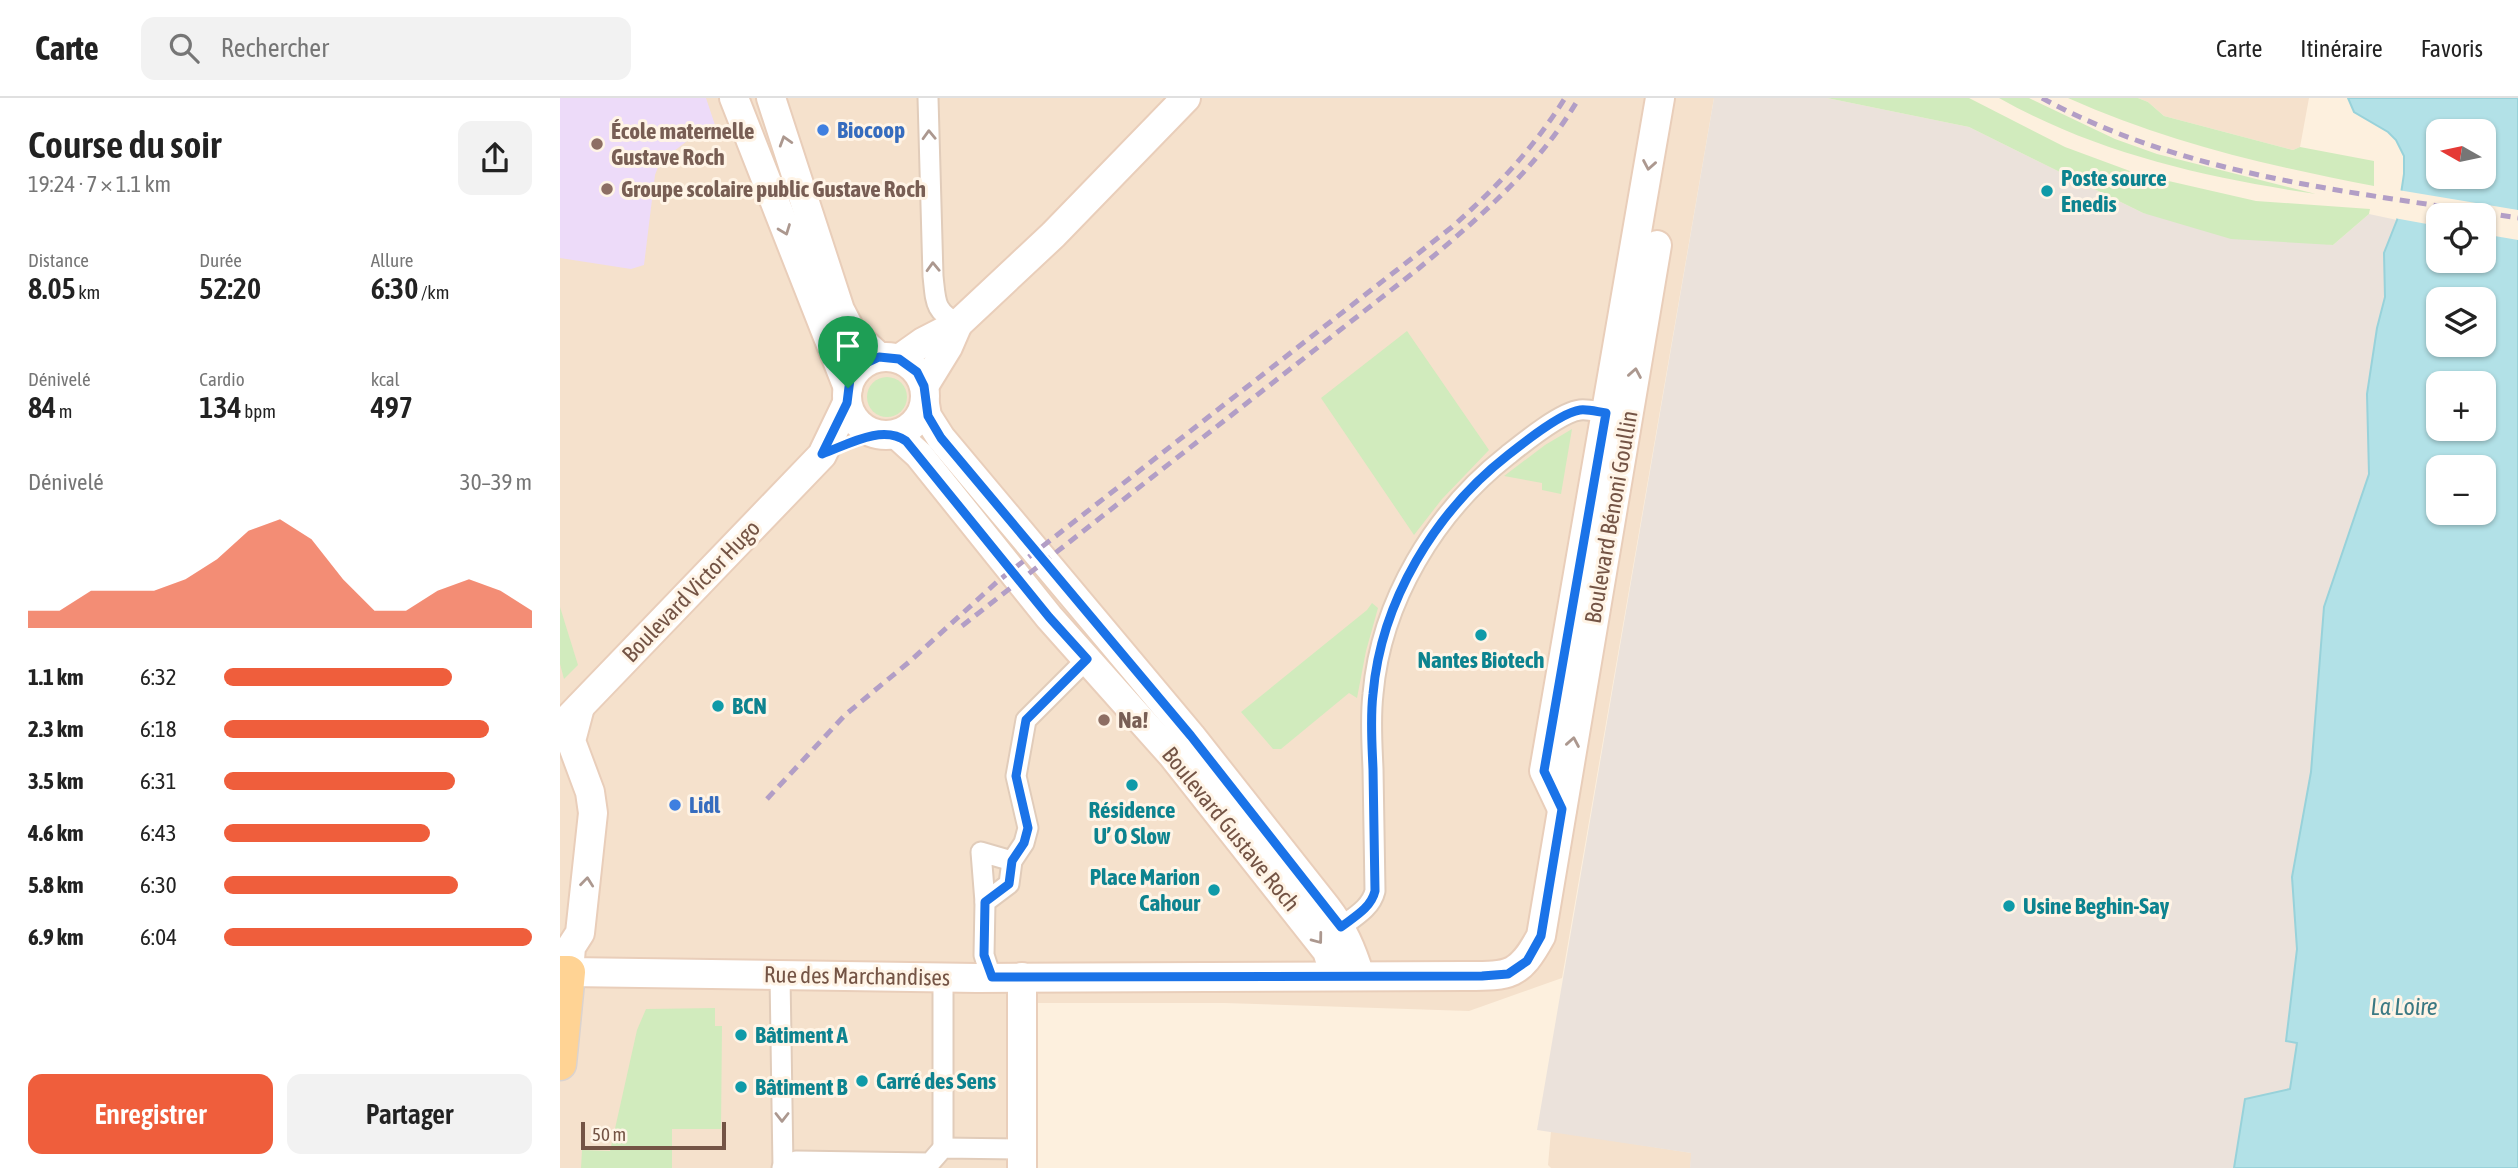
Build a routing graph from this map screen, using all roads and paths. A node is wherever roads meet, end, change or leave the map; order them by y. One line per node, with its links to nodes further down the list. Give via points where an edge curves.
1 (734, 98): 10 (street, one-way to 10)
2 (771, 98): 8 (street, one-way to 2, via 851,331 840,310)
3 (928, 98): 7 (street, one-way to 3, via 943,316 936,305)
4 (1660, 98): 6 (street, Boulevard Bénoni Goullin, one-way to 6)
5 (1175, 101): 7 (street, via 1053,235)
6 (1637, 242): 11 (street, Boulevard Bénoni Goullin); 18 (street, Boulevard Bénoni Goullin, one-way to 6)
7 (958, 324): 8 (street); 9 (street)
8 (889, 358): 9 (street, via 917,372); 10 (street, via 862,365 850,379)
9 (925, 395): 12 (street, via 918,420 905,431); 17 (street, Boulevard Gustave Roch, via 928,416 941,438)
10 (847, 396): 12 (street, via 857,423); 13 (street, Boulevard Victor Hugo)
11 (1606, 413): 18 (street, Boulevard Bénoni Goullin, via 1544,771); 21 (street, via 1571,413 1496,464 1451,510 1414,566 1387,628 1373,692 1375,891 1363,911)
12 (886, 435): 13 (street, Boulevard Victor Hugo); 14 (street, Boulevard Gustave Roch, via 919,455)
13 (822, 454): 15 (street, Boulevard Victor Hugo)
14 (1087, 659): 17 (street, Boulevard Gustave Roch, via 1173,756); 19 (street, via 1026,720 1016,776 1028,828)
15 (580, 707): 16 (street, Boulevard Victor Hugo); 22 (street, one-way to 15, via 580,933 593,821 590,792 571,741)
16 (560, 727)
17 (1227, 802): 21 (street, Boulevard Gustave Roch); 24 (street, Boulevard Gustave Roch, one-way to 24)
18 (1562, 809): 25 (street, Boulevard Bénoni Goullin, via 1541,936 1527,961 1508,974)
19 (1012, 861): 20 (street, via 1009,884); 20 (street, via 981,852)
20 (985, 902): 27 (street, via 984,955)
21 (1341, 927): 24 (street, Boulevard Gustave Roch, via 1352,949)
22 (564, 972): 23 (street, Rue des Marchandises); 29 (main road)
23 (780, 975): 26 (street, Rue des Marchandises); 32 (street, one-way to 32)
24 (1348, 976): 25 (street, Rue des Marchandises); 28 (street, Rue des Marchandises)
25 (1482, 976)
26 (943, 977): 27 (street, Rue des Marchandises); 30 (street)
27 (992, 977): 28 (street, Rue des Marchandises)
28 (1023, 978): 31 (street)
29 (560, 1063)
30 (943, 1148): 31 (street); 32 (street, via 930,1163 796,1161)
31 (1022, 1158)
32 (783, 1168)

